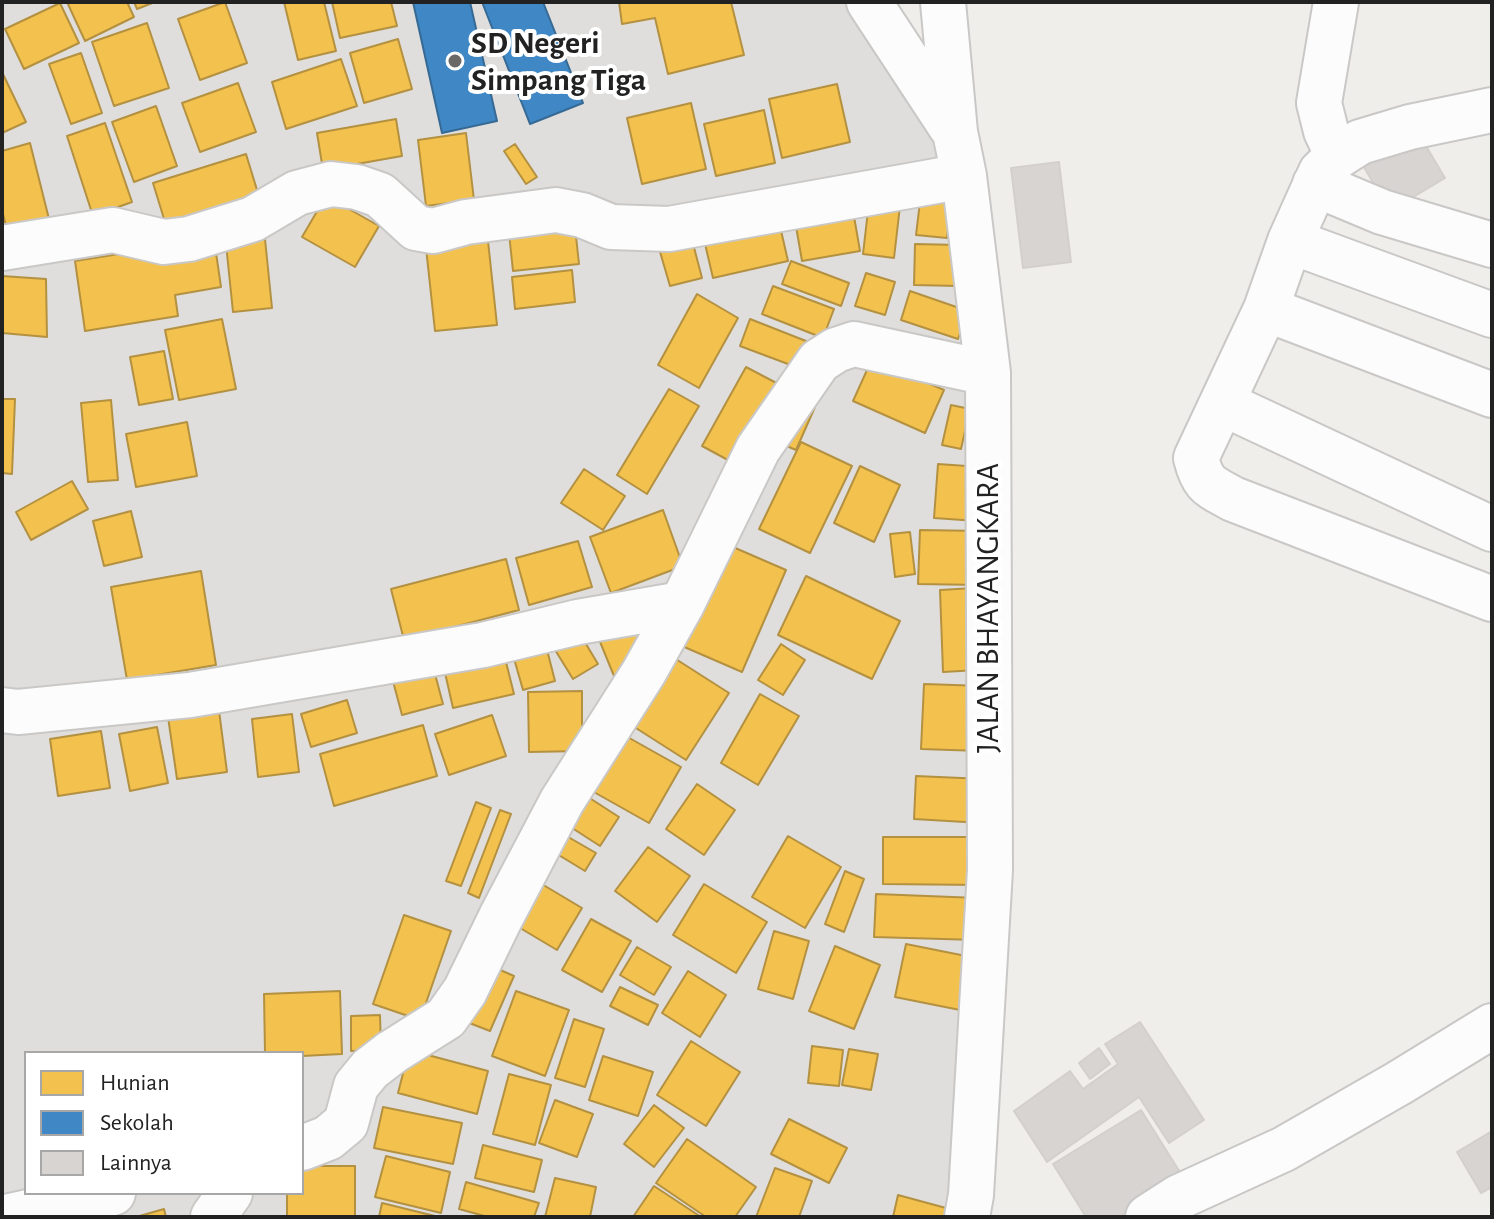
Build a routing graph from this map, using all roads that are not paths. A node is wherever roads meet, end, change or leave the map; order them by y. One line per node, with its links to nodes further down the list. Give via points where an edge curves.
1 (869, 2): 5 (street)
2 (943, 2): 5 (street, JALAN BHAYANGKARA)
3 (1336, 2): 6 (street, via 1319,103 1326,131)
4 (1492, 110): 6 (street, via 1360,142)
5 (955, 132): 7 (street, JALAN BHAYANGKARA)
6 (1326, 170): 8 (street); 9 (street, via 1382,212)
7 (964, 176): 10 (street, via 669,229 611,227 556,210 433,231 416,228 380,195 331,184 297,193 253,219 189,239 164,242 113,230); 13 (street, JALAN BHAYANGKARA)
8 (1290, 241): 11 (street); 12 (street)
9 (1492, 245)
10 (2, 248)
11 (1266, 309): 14 (street); 15 (street)
12 (1492, 315)
13 (988, 373): 18 (street, via 854,344 819,361 758,449); 26 (street, JALAN BHAYANGKARA, via 990,870)
14 (1492, 395)
15 (1222, 403): 16 (street); 17 (street, via 1196,458 1207,484 1233,499)
16 (1492, 529)
17 (1492, 599)
18 (682, 604): 19 (street, via 483,645 190,695); 21 (street, via 562,801 465,991 446,1018 370,1069 356,1086 346,1123)
19 (2, 710)
20 (1492, 1026): 27 (street, via 1284,1149 1179,1197)
21 (304, 1147)
22 (104, 1195): 24 (street)
23 (229, 1195): 25 (street)
24 (6, 1217)
25 (213, 1217)
26 (967, 1217)
27 (1148, 1217)

